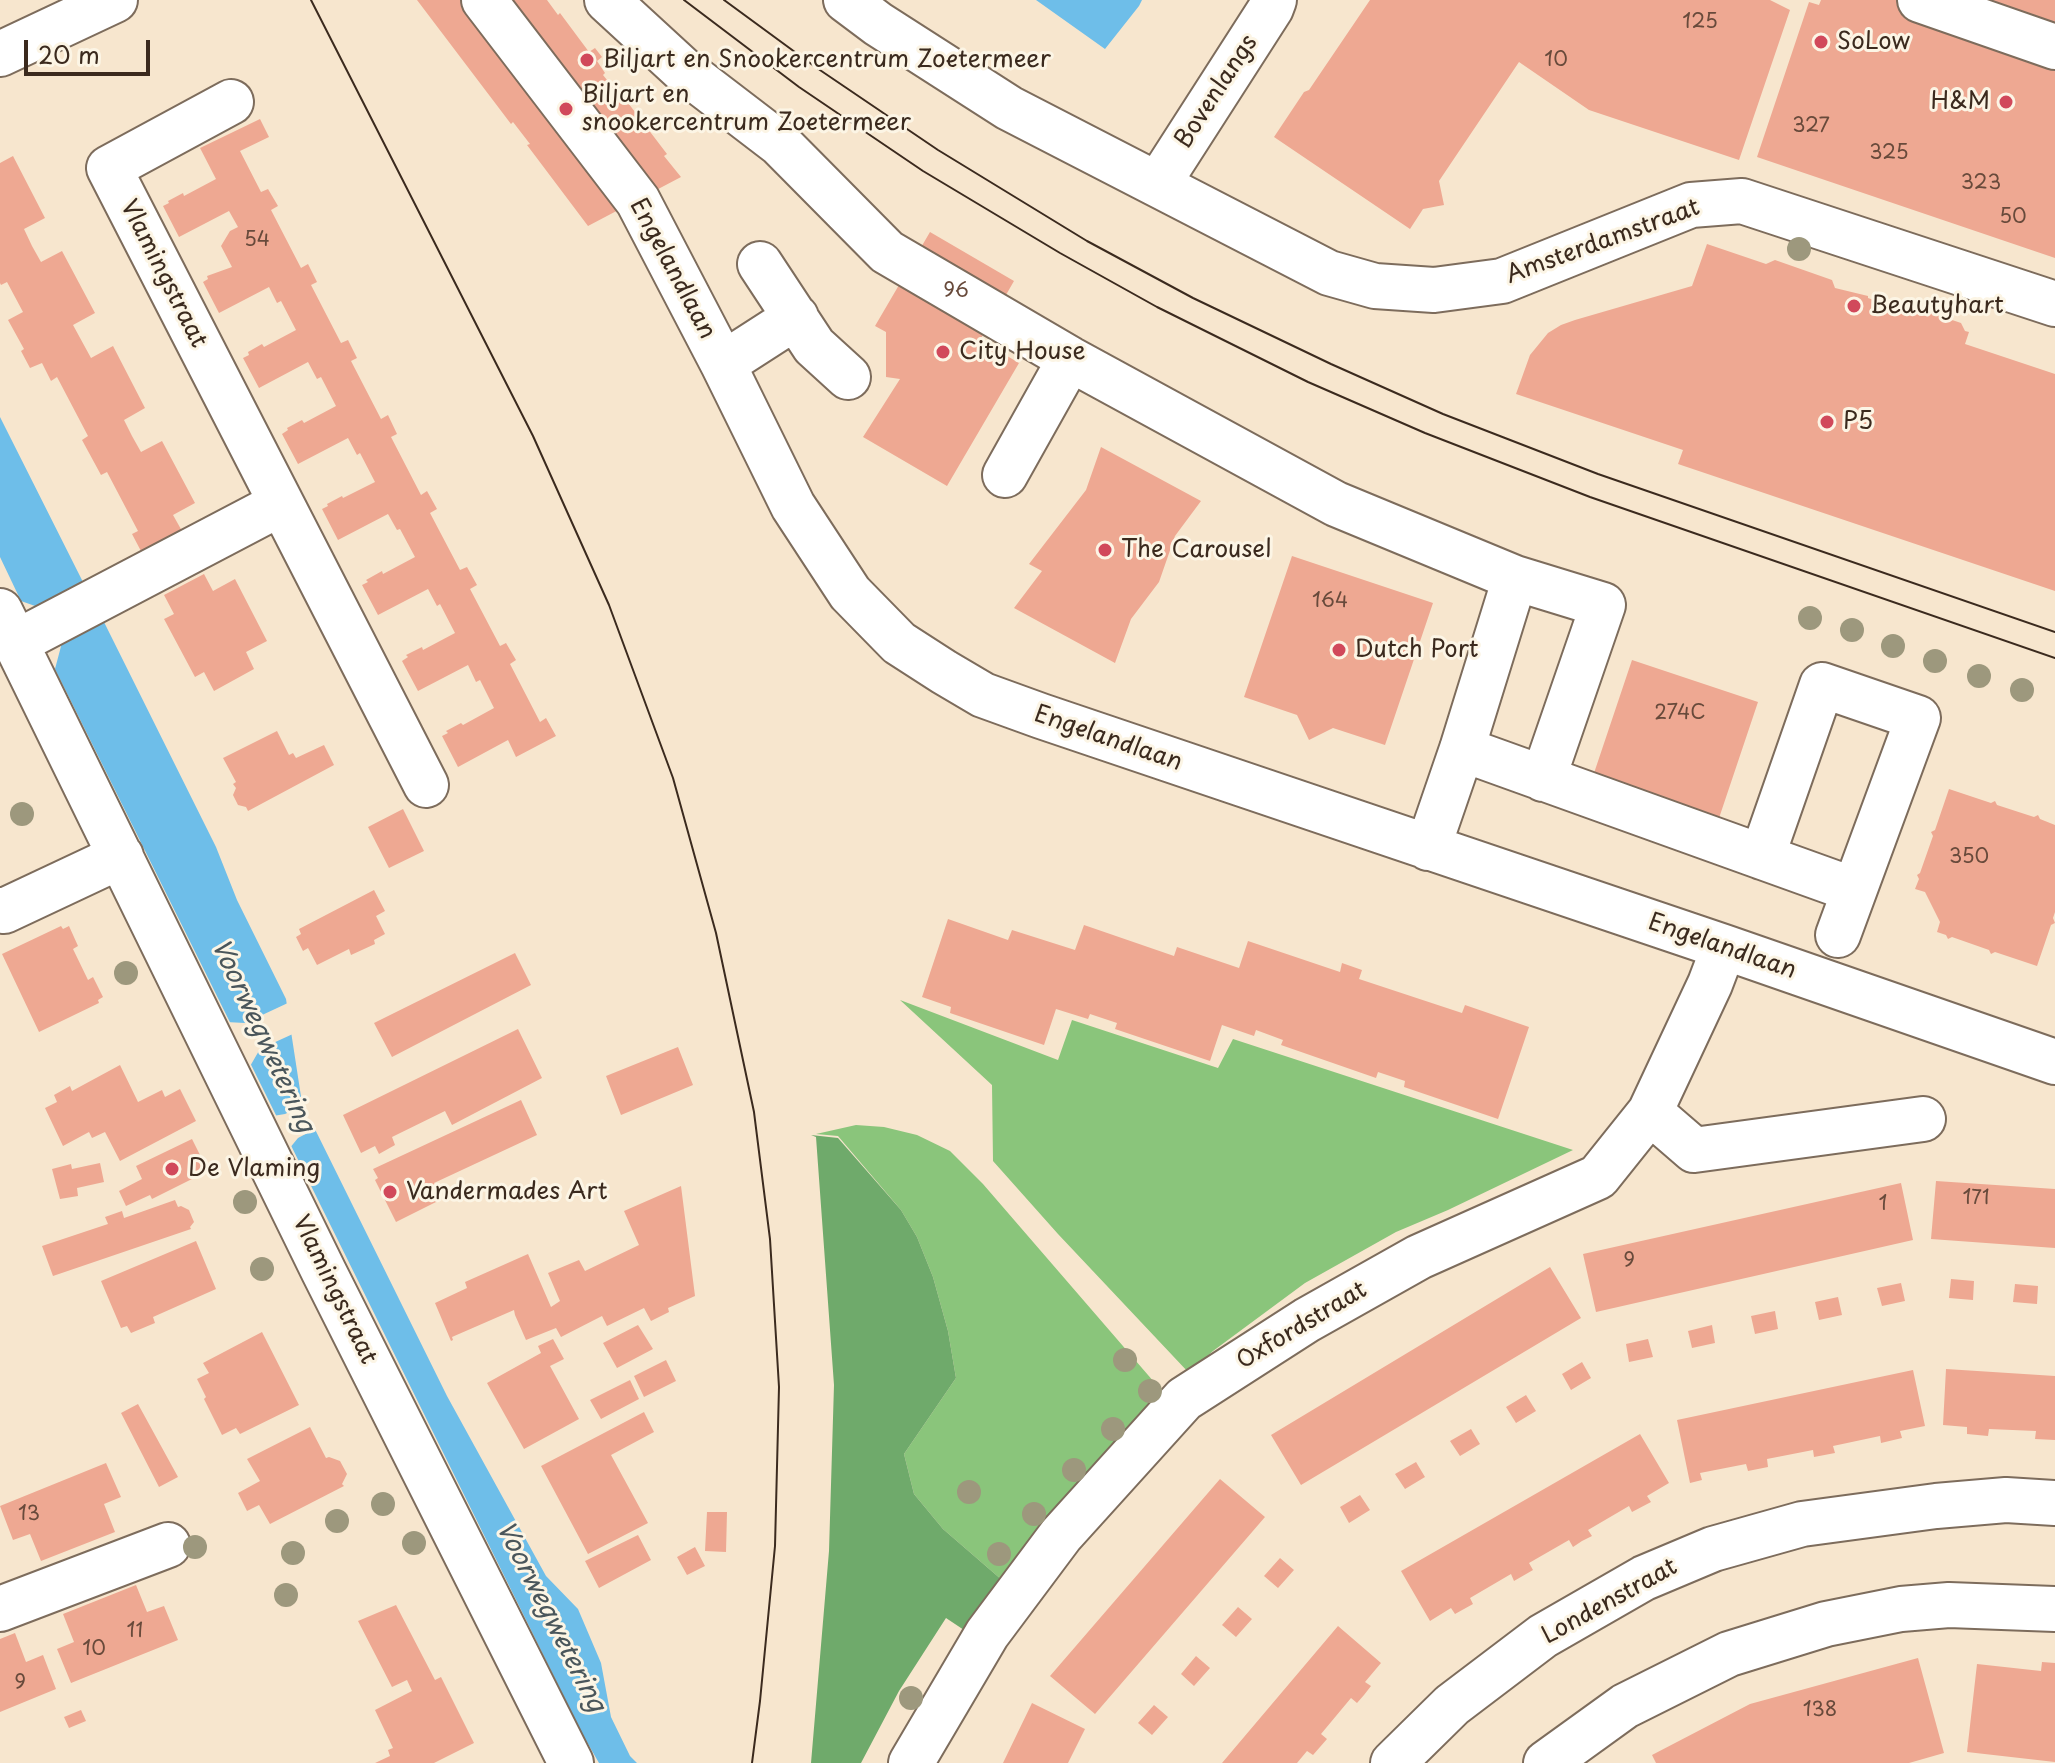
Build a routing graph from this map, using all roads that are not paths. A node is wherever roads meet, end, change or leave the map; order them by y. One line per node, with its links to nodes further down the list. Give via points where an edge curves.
1 (484, 0): 15 (street, Engelandlaan, via 638,201)
2 (607, 0): 14 (street, via 682,69 780,144 887,252)
3 (846, 0): 10 (street, Amsterdamstraat, via 1009,108)
4 (1274, 0): 10 (street, Bovenlangs)
5 (1920, 0): 7 (street)
6 (96, 10): 8 (street)
7 (2055, 47)
8 (0, 54)
9 (231, 102): 18 (street, Vlamingstraat, via 109,168)
10 (1158, 184): 12 (street, Amsterdamstraat, via 1329,273 1375,286 1434,290 1502,281 1691,205 1742,201)
11 (760, 264): 13 (street)
12 (2055, 304)
13 (796, 317): 15 (street); 16 (street, via 814,346)
14 (1070, 359): 17 (street); 19 (street, via 1336,504)
15 (723, 364): 24 (street, Engelandlaan, via 793,506 850,593 899,643 983,695)
16 (848, 377)
17 (1005, 475)
18 (280, 504): 20 (street, Vlamingstraat, via 109,594); 23 (street, Vlamingstraat)
19 (1515, 578): 21 (street); 22 (street, via 1603,605)
20 (15, 630): 25 (street, Vlamingstraat)
21 (1462, 749): 22 (street); 24 (street)
22 (1543, 779): 26 (street)
23 (426, 785)
24 (1428, 848): 30 (street, Engelandlaan)
25 (121, 856): 28 (street); 38 (street, Vlamingstraat)
26 (1762, 857): 27 (street); 27 (street, via 1822,685 1918,718)
27 (1854, 890): 29 (street)
28 (0, 910)
29 (1838, 935)
30 (1724, 947): 31 (street, Engelandlaan); 32 (street, Oxfordstraat)
31 (2055, 1062)
32 (1650, 1112): 33 (street, via 1694,1150); 39 (street, Oxfordstraat, via 1598,1177 1419,1257 1307,1320 1184,1399 1061,1535 987,1634)
33 (1923, 1119)
34 (2055, 1503): 40 (street, Londenstraat, via 2006,1500 1802,1524 1713,1549 1644,1578 1543,1636 1452,1705)
35 (168, 1545): 36 (street)
36 (0, 1609)
37 (2055, 1609): 41 (street, via 1949,1605 1901,1609 1812,1628 1729,1654 1625,1706)
38 (571, 1763)
39 (911, 1763)
40 (1393, 1763)
41 (1546, 1763)

